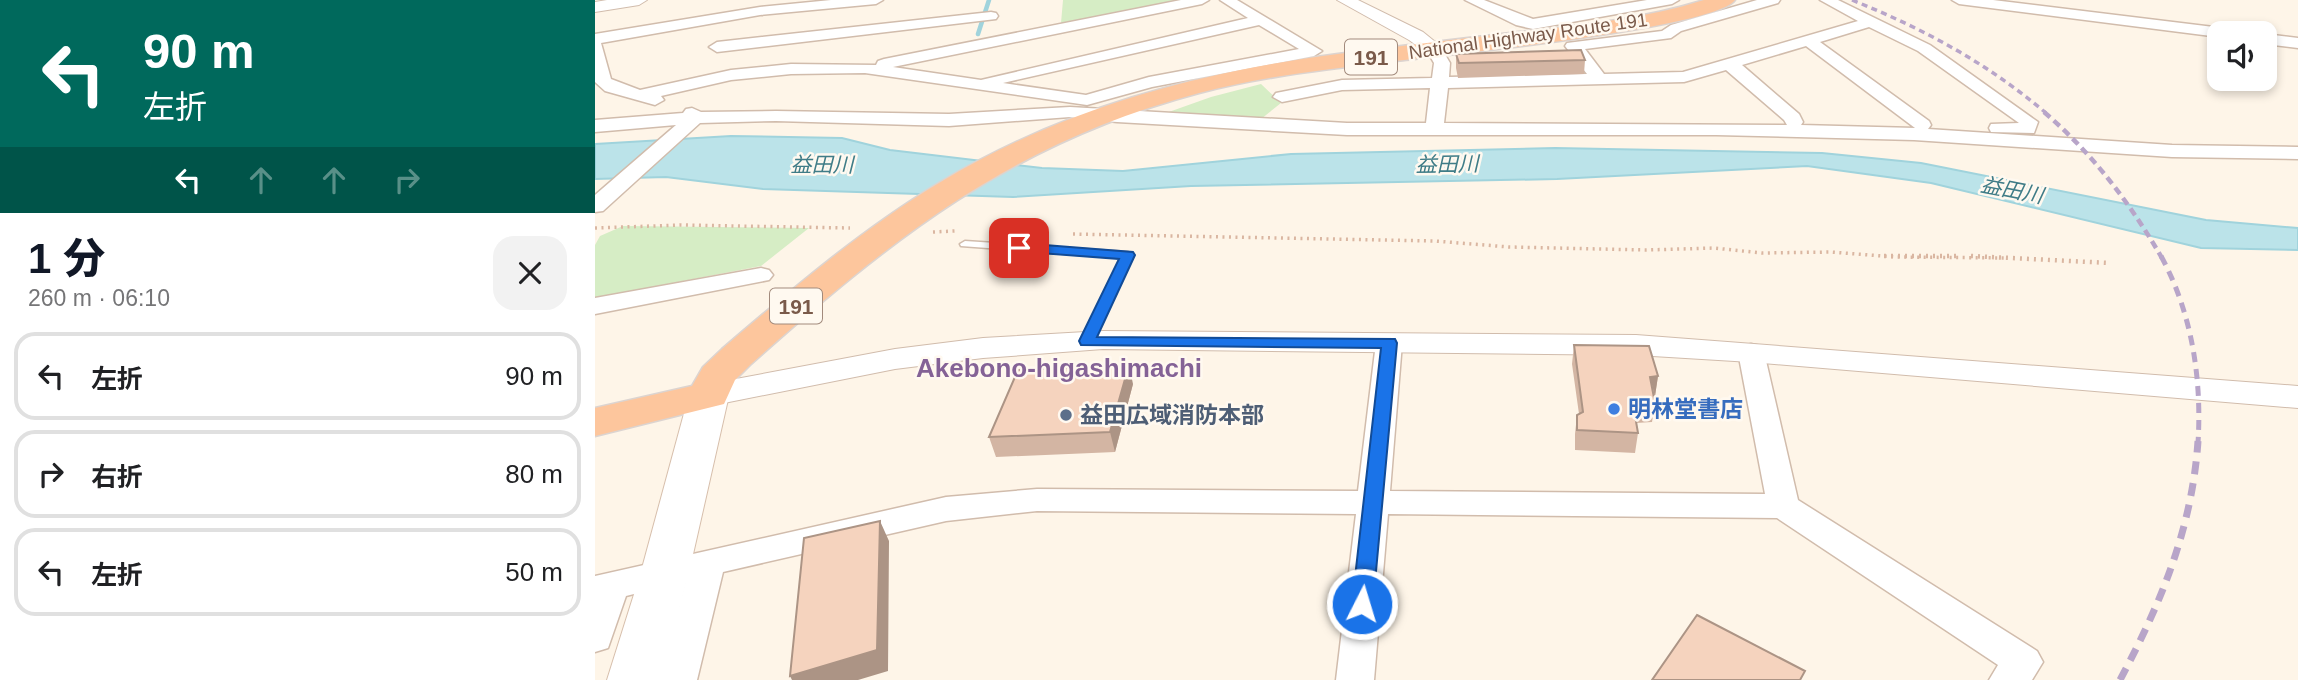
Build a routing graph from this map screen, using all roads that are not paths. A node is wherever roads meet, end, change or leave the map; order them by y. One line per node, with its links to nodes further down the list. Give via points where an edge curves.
1 (639, 0): 14 (street)
2 (876, 0): 16 (street)
3 (997, 0): 15 (street)
4 (1202, 0): 23 (street)
5 (1227, 0): 17 (street)
6 (1345, 0): 27 (street)
7 (1503, 0): 13 (street)
8 (1672, 0): 13 (street, via 1532,24)
9 (1725, 0): 27 (highway, National Highway Route 191 / 191, via 1646,22)
10 (1773, 0): 31 (street, via 1666,34 1573,46)
11 (1827, 0): 18 (street)
12 (1959, 0): 19 (street)
13 (1477, 2)
14 (595, 6)
15 (991, 16): 23 (street, via 983,39); 26 (street)
16 (704, 20): 20 (street); 26 (street)
17 (1260, 20): 34 (street); 34 (street, via 1314,51 1149,82 1087,100)
18 (1873, 21): 22 (street); 40 (street, via 1924,48 2029,122 2027,129)
19 (2207, 31)
20 (595, 38)
21 (2277, 40): 24 (street)
22 (1809, 41): 28 (street); 40 (street)
23 (986, 43): 29 (street)
24 (2298, 43)
25 (595, 45): 32 (street)
26 (717, 47): 30 (street)
27 (1434, 49): 33 (street, via 1442,63); 37 (highway, National Highway Route 191 / 191, via 1231,78)
28 (1729, 65): 31 (street, via 1684,77); 39 (street)
29 (865, 68): 30 (street); 34 (street)
30 (731, 75): 35 (street)
31 (1598, 78): 33 (street)
32 (599, 81): 35 (street)
33 (1440, 81): 36 (street, via 1342,85); 42 (street)
34 (980, 85)
35 (638, 96): 38 (street, via 690,108)
36 (1282, 97)
37 (1101, 116): 38 (street, via 1070,112 949,120 776,116); 42 (street, via 1347,130); 52 (highway, National Highway Route 191 / 191, via 1002,160 893,230 736,357 717,376)
38 (689, 122): 41 (street); 45 (street)
39 (1794, 122): 40 (street); 43 (street, via 1674,120 1556,125)
40 (1922, 125)
41 (595, 126)
42 (1434, 130): 43 (street)
43 (1546, 130): 44 (street, via 1914,134 2172,151)
44 (2298, 153)
45 (595, 205)
46 (965, 244): 49 (lane, via 1128,255)
47 (761, 275): 48 (street)
48 (595, 306)
49 (1087, 341): 50 (street); 52 (street, via 895,359)
50 (1389, 343): 51 (street, via 1636,345); 55 (street)
51 (1751, 352): 53 (street); 56 (street)
52 (709, 395): 54 (highway); 57 (main road)
53 (2298, 397)
54 (595, 422)
55 (1372, 502): 56 (street); 57 (street, via 1037,500 946,509); 62 (street)
56 (1783, 506): 63 (street, via 2024,662)
57 (686, 567): 58 (street); 60 (main road); 61 (street)
58 (603, 588): 59 (street)
59 (595, 637)
60 (634, 680)
61 (678, 680)
62 (1355, 680)
63 (2008, 680)

